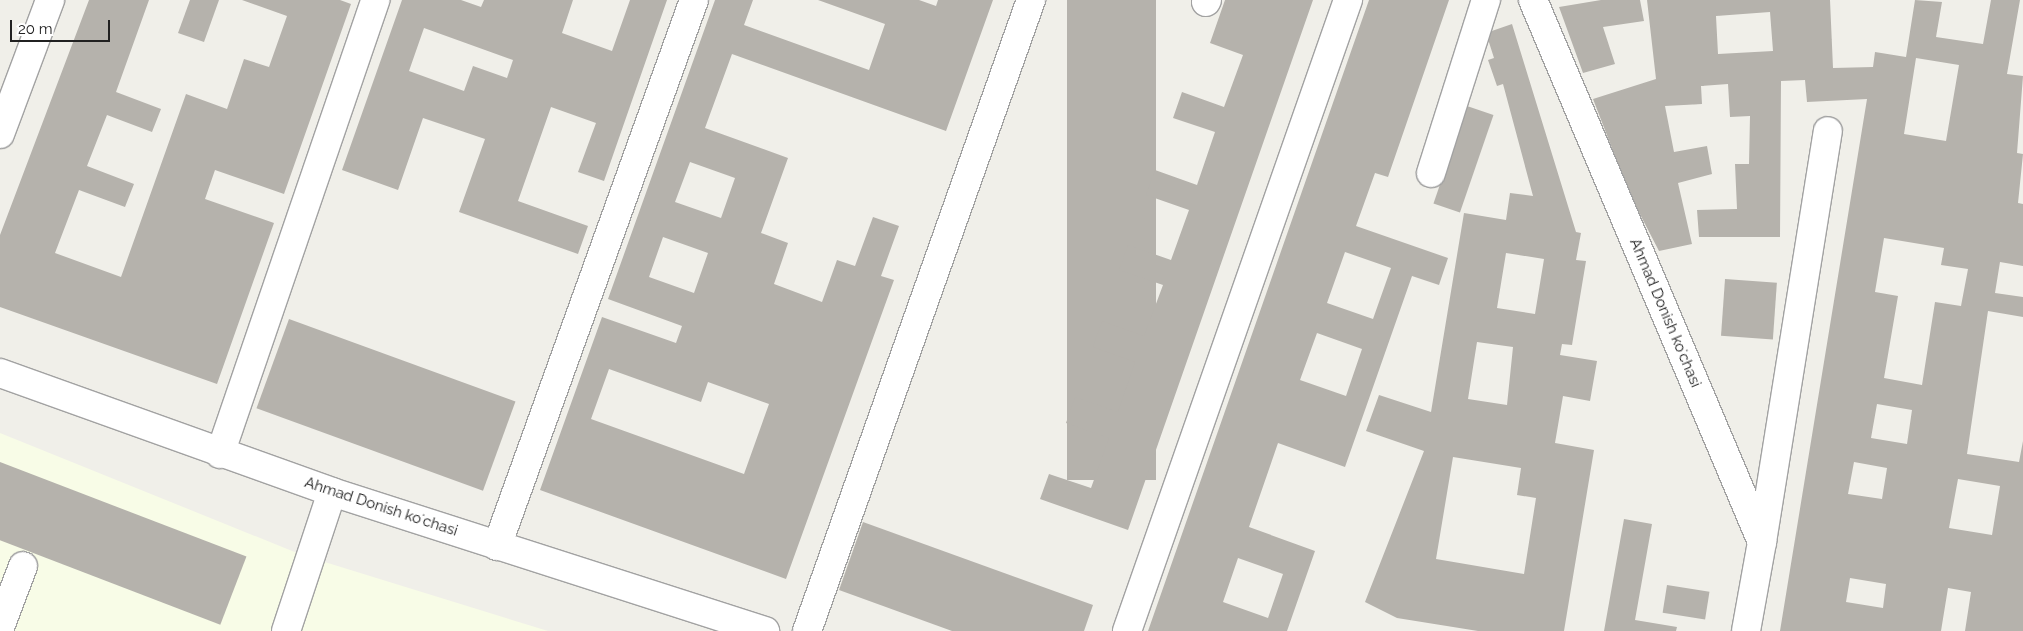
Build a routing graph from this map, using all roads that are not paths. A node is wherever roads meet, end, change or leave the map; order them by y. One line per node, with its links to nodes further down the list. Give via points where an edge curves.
1 (50, 0): 9 (street)
2 (375, 0): 12 (street)
3 (694, 0): 15 (street)
4 (1031, 0): 20 (street)
5 (1348, 0): 21 (street)
6 (1486, 0): 10 (street)
7 (1534, 0): 14 (street, Ahmad Donish koʻchasi)
8 (1828, 131): 14 (street)
9 (0, 134)
10 (1430, 173)
11 (0, 374): 12 (street, Ahmad Donish koʻchasi)
12 (220, 454): 13 (street, Ahmad Donish koʻchasi)
13 (332, 492): 15 (street, Ahmad Donish koʻchasi); 18 (street)
14 (1762, 542): 22 (street)
15 (498, 546): 19 (street, Ahmad Donish koʻchasi)
16 (23, 566): 17 (street)
17 (0, 627)
18 (286, 631)
19 (766, 631)
20 (807, 631)
21 (1126, 631)
22 (1746, 631)

